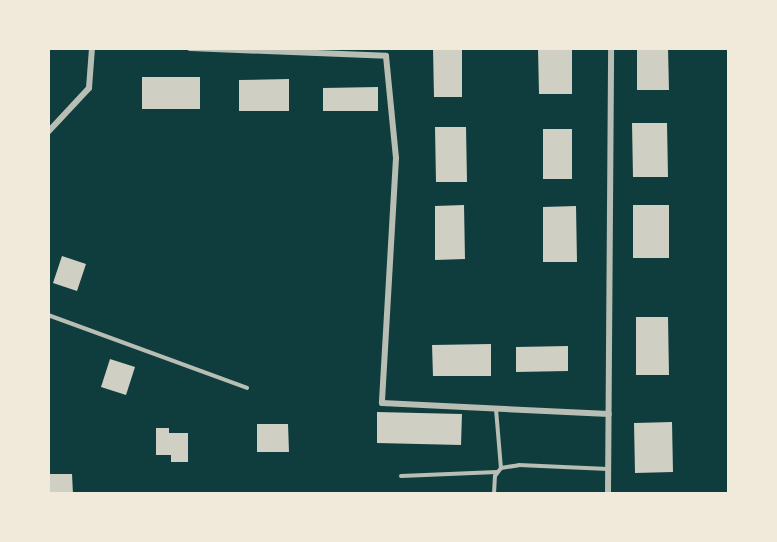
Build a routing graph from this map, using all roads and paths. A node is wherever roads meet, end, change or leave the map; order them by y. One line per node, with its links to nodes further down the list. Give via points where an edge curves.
1 (92, 48): 5 (street, via 89,88)
2 (190, 48): 4 (street)
3 (611, 48): 9 (street)
4 (303, 50): 8 (street, via 386,56 396,158 382,403)
5 (48, 132)
6 (48, 315): 7 (lane)
7 (247, 388)
8 (496, 409): 9 (street); 10 (lane)
9 (609, 414): 11 (street)
10 (501, 468): 11 (lane, via 519,465); 12 (lane)
11 (609, 470): 15 (street)
12 (496, 472): 13 (lane); 14 (lane)
13 (401, 476)
14 (494, 494)
15 (608, 494)

